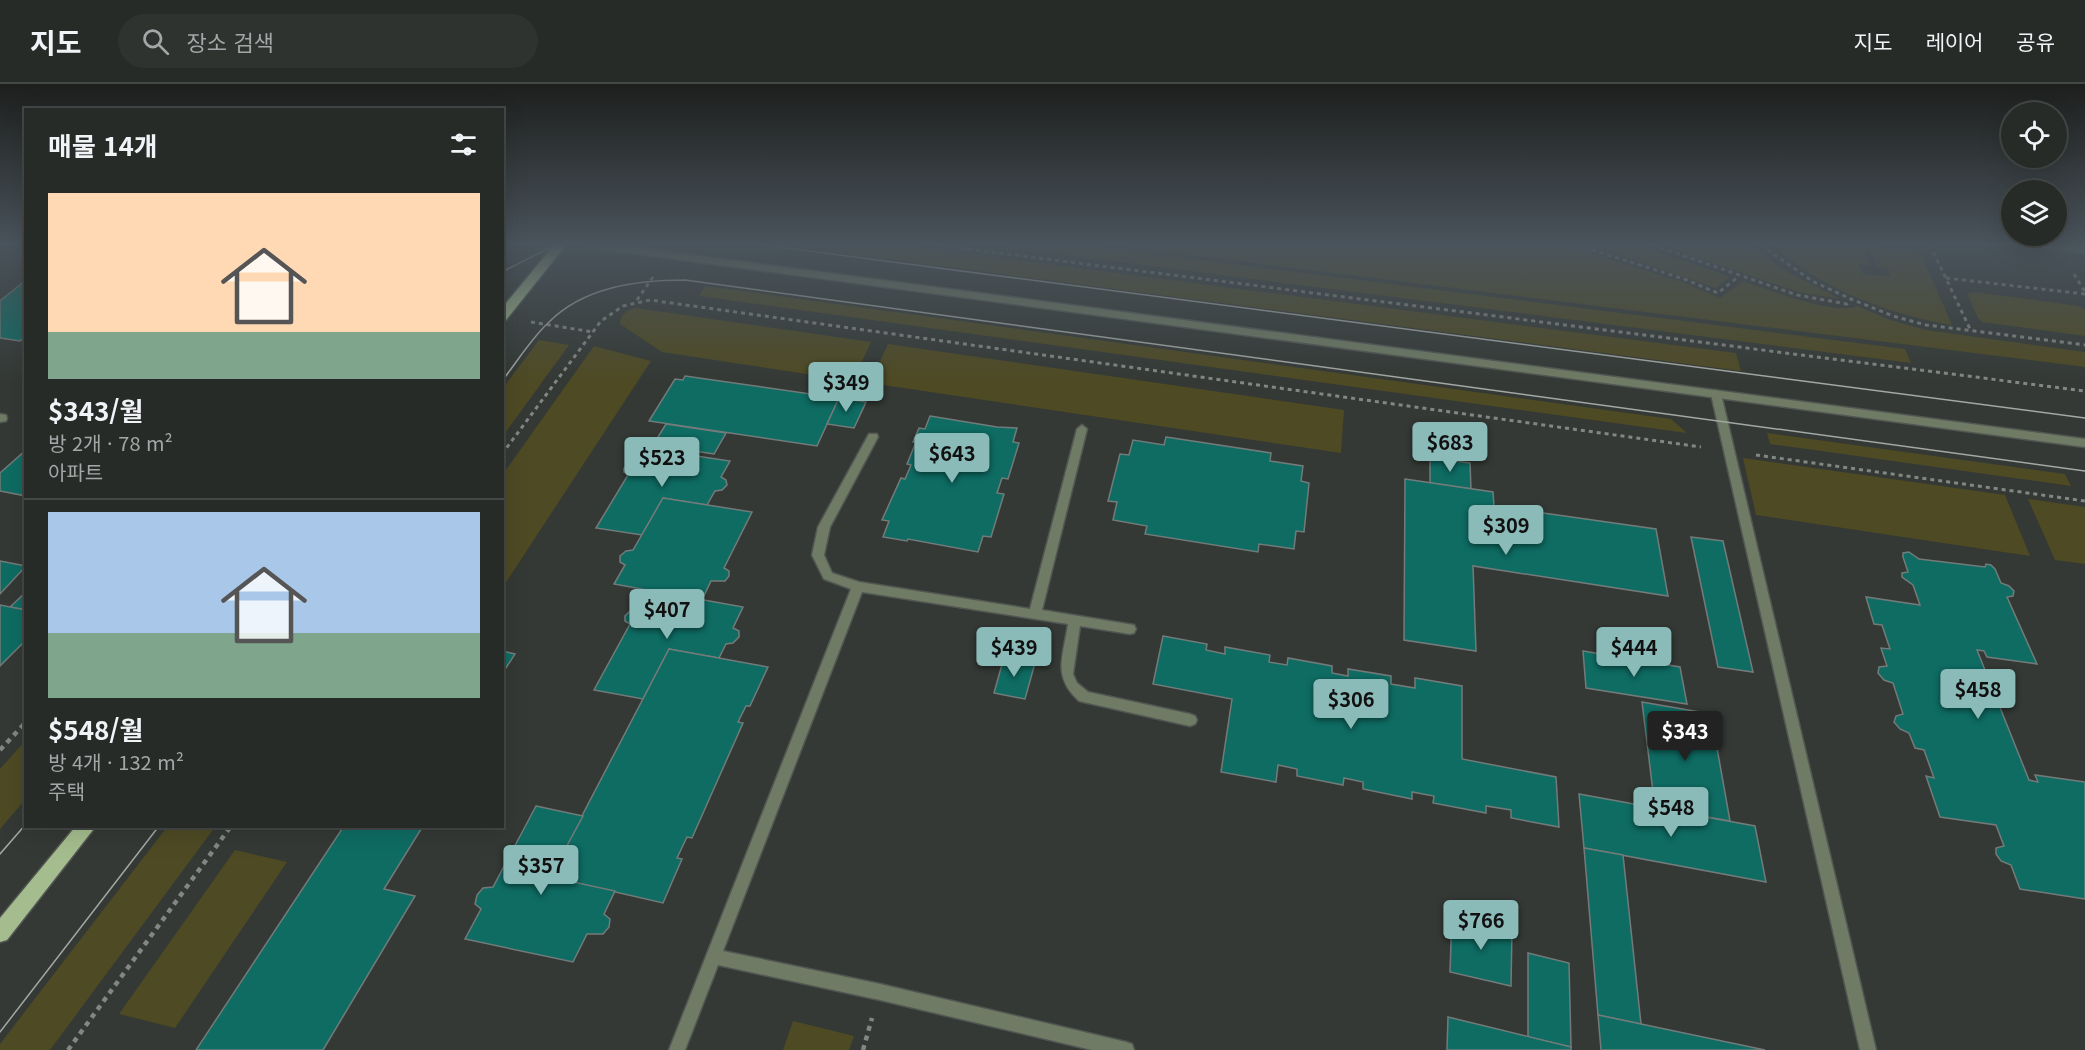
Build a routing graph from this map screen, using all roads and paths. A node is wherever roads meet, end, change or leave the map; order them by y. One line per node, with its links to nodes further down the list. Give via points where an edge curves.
1 (524, 290): 10 (main road)
2 (932, 290): 16 (street)
3 (1291, 290): 15 (path)
4 (1782, 290): 9 (path, via 1832,303 1846,304)
5 (1832, 290): 9 (path)
6 (1952, 290): 13 (path)
7 (2051, 290): 8 (path)
8 (2085, 294)
9 (1851, 299): 13 (path, via 1906,321)
10 (504, 315)
11 (525, 321): 12 (path)
12 (592, 332): 20 (path); 21 (path, via 615,308 636,300 650,300)
13 (1971, 332): 14 (path)
14 (2085, 345)
15 (2085, 391)
16 (1716, 394): 19 (street); 21 (street)
17 (1083, 429): 24 (street)
18 (873, 437): 23 (street, via 824,527 818,555 828,576)
19 (2085, 443)
20 (504, 451)
21 (1730, 451): 22 (path); 37 (street)
22 (2085, 501)
23 (858, 587): 24 (street); 33 (street)
24 (1035, 614): 25 (street)
25 (1075, 620): 26 (street); 27 (street, via 1067,674 1084,698)
26 (1130, 629)
27 (1190, 720)
28 (24, 724): 29 (path)
29 (0, 750)
30 (85, 828): 32 (main road)
31 (230, 828): 34 (path)
32 (0, 933)
33 (715, 957): 35 (street); 36 (street)
34 (68, 1050)
35 (677, 1050)
36 (1126, 1050)
37 (1869, 1050)

